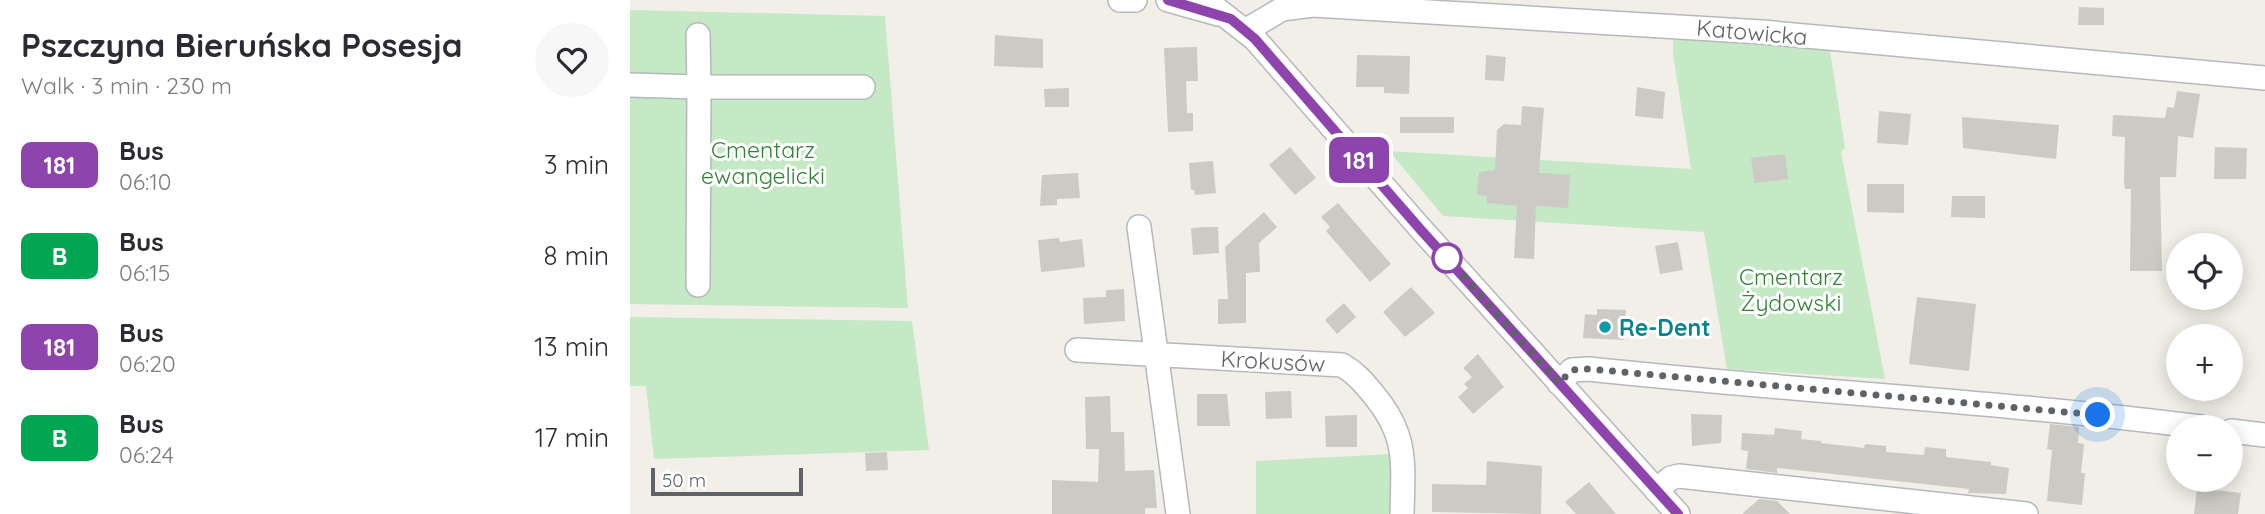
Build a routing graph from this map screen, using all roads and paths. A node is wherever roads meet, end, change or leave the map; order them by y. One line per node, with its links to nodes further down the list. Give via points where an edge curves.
1 (1120, 0): 2 (street)
2 (1135, 0)
3 (1168, 0): 6 (street)
4 (1205, 0): 6 (street)
5 (1554, 9): 6 (street, Katowicka, via 1303,5); 8 (street, Katowicka)
6 (1238, 25): 16 (street)
7 (698, 35): 10 (street)
8 (2265, 79)
9 (630, 85): 10 (street)
10 (699, 87): 11 (street); 13 (street)
11 (863, 87)
12 (1139, 227): 15 (street)
13 (698, 285)
14 (1077, 350): 15 (street, Krokusów)
15 (1159, 356): 21 (street); 22 (street, Krokusów, via 1325,362 1356,373 1398,429 1403,447)
16 (1559, 383): 17 (street, via 1572,370 1589,369 2017,405); 20 (street)
17 (2166, 423)
18 (2243, 432): 19 (street)
19 (2265, 435)
20 (1656, 490): 23 (street); 24 (street, via 1679,475)
21 (1178, 514)
22 (1402, 514)
23 (1678, 514)
24 (2026, 514)

